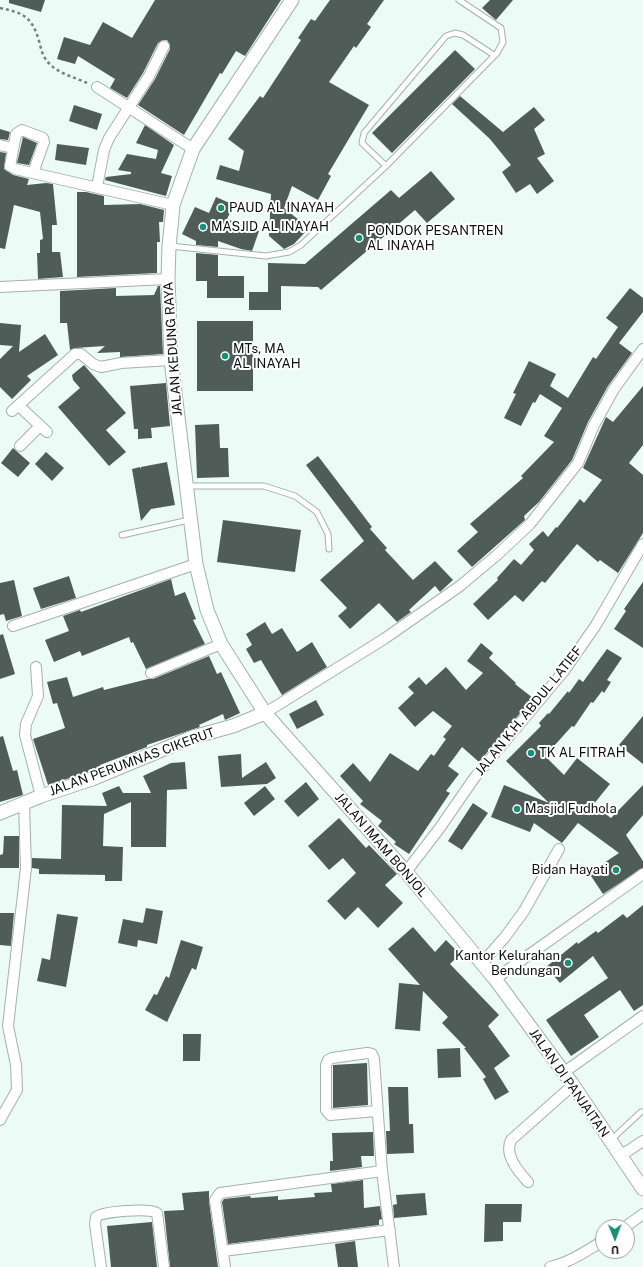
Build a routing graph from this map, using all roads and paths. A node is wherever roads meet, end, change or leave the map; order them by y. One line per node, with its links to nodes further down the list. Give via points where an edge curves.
1 (292, 0): 10 (street, JALAN KEDUNG RAYA)
2 (459, 0): 5 (lane, via 501,28 503,42)
3 (0, 8): 6 (path, via 29,18 34,25 43,55 52,67)
4 (164, 46): 7 (street)
5 (494, 55): 11 (lane); 11 (lane, via 463,35 455,33 446,36 364,133 362,143)
6 (97, 87): 7 (street)
7 (129, 108): 10 (street); 13 (street, via 118,122 104,150)
8 (0, 145): 9 (street)
9 (13, 148): 12 (street, via 11,168); 12 (street, via 16,134 22,130 43,138 44,142)
10 (193, 148): 14 (street, JALAN KEDUNG RAYA)
11 (386, 166): 15 (lane, via 301,245 289,252 266,256)
12 (33, 173): 13 (street)
13 (97, 187): 14 (street)
14 (174, 205): 15 (street, JALAN KEDUNG RAYA)
15 (169, 246): 16 (street, JALAN KEDUNG RAYA)
16 (168, 279): 17 (street); 19 (street, JALAN KEDUNG RAYA)
17 (0, 287)
18 (643, 349): 31 (street, via 614,389 578,463 530,524 460,586 384,639)
19 (171, 360): 20 (street, via 120,363 101,367 81,354 75,354 15,408 43,429); 21 (street, JALAN KEDUNG RAYA)
20 (20, 446)
21 (186, 486): 22 (street, JALAN KEDUNG RAYA); 25 (lane, via 264,486 295,496 317,512 328,534)
22 (190, 520): 23 (lane); 26 (street, JALAN KEDUNG RAYA)
23 (122, 535)
24 (643, 544): 36 (street, JALAN K.H. ABDUL LATIEF, via 596,625 564,671 475,777)
25 (329, 549)
26 (196, 564): 27 (street); 28 (street, JALAN KEDUNG RAYA, via 207,610)
27 (13, 626)
28 (221, 644): 30 (street); 31 (street, JALAN KEDUNG RAYA)
29 (36, 667): 32 (street, via 38,696 26,724 25,735)
30 (151, 673)
31 (265, 713): 32 (street, JALAN PERUMNAS CIKERUT, via 233,726 193,737 92,779); 36 (street, JALAN IMAM BONJOL)
32 (41, 796): 33 (street, JALAN PERUMNAS CIKERUT)
33 (24, 803): 34 (street, JALAN PERUMNAS CIKERUT); 45 (street, via 26,868 8,1026 18,1090)
34 (0, 813)
35 (559, 849): 38 (street, via 524,911)
36 (406, 872): 38 (street, JALAN IMAM BONJOL)
37 (643, 874): 39 (street)
38 (482, 963): 39 (street, JALAN IMAM BONJOL)
39 (495, 979): 41 (street, JALAN DI PANJAITAN)
40 (643, 1016): 41 (street)
41 (563, 1073): 42 (street, JALAN DI PANJAITAN)
42 (573, 1085): 46 (street, JALAN DI PANJAITAN); 50 (street, via 511,1140 508,1150 513,1162)
43 (377, 1111): 43 (street, via 372,1054 328,1060 326,1110 330,1115); 49 (street)
44 (641, 1112): 46 (lane)
45 (0, 1120)
46 (610, 1141): 48 (street, JALAN DI PANJAITAN)
47 (643, 1141): 48 (street)
48 (620, 1156): 51 (street, JALAN DI PANJAITAN)
49 (382, 1171): 52 (street); 54 (street, via 220,1193 215,1200)
50 (528, 1182)
51 (643, 1189)
52 (390, 1230): 54 (street); 58 (street)
53 (595, 1246): 59 (street, via 559,1265)
54 (223, 1252): 57 (street)
55 (101, 1267): 56 (street, via 96,1217 103,1214 146,1210 157,1213)
56 (164, 1267)
57 (225, 1267)
58 (394, 1267)
59 (550, 1267)

